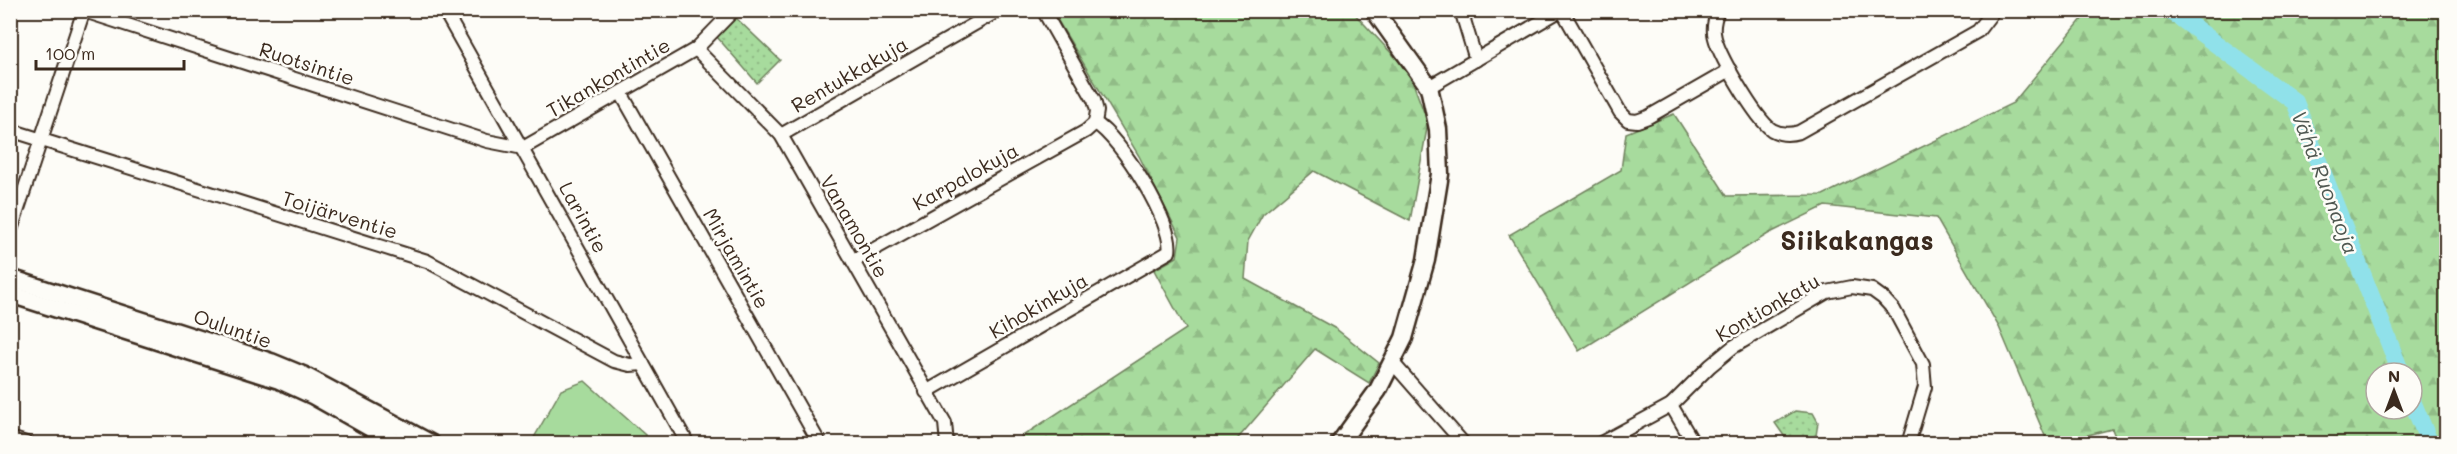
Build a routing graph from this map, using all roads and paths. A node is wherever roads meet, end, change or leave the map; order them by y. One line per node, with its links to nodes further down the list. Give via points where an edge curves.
1 (444, 10): 20 (street, Larintie)
2 (734, 10): 11 (street, Tikankontintie)
3 (999, 10): 18 (street, Rentukkakuja)
4 (1043, 10): 16 (street, via 1094,100)
5 (1374, 10): 14 (main road)
6 (1461, 10): 12 (street)
7 (1561, 10): 12 (street); 13 (street, via 1628,120 1648,117)
8 (1718, 10): 13 (street, via 1714,32)
9 (1994, 10): 13 (street, via 1977,31 1793,134 1778,133 1765,123)
10 (83, 11): 19 (street); 20 (street, Ruotsintie, via 488,141)
11 (696, 49): 15 (street, Tikankontintie); 18 (street, Vanamontie)
12 (1476, 60): 14 (street)
13 (1730, 70)
14 (1429, 87): 25 (main road, via 1438,129 1439,185 1417,295)
15 (621, 93): 20 (street, Tikankontintie); 34 (street, Mirjamintie)
16 (1095, 123): 22 (street, Karpalokuja); 27 (street, Kihokinkuja, via 1110,134 1132,161 1168,234 1169,252)
17 (10, 130): 19 (street, Toijärventie)
18 (781, 135): 22 (street, Vanamontie)
19 (42, 140): 21 (street); 26 (street, Toijärventie, via 427,261 614,361)
20 (523, 148): 26 (street, Larintie)
21 (10, 233)
22 (853, 261): 27 (street, Vanamontie)
23 (10, 278): 32 (main road, Ouluntie, via 271,362)
24 (10, 294): 31 (main road, Ouluntie, via 279,380)
25 (1393, 363): 36 (main road); 37 (street)
26 (643, 364): 33 (street, Larintie)
27 (926, 392): 35 (street, Vanamontie, via 945,423)
28 (1671, 405): 38 (street, Kontionkatu); 39 (street); 40 (street, Kontionkatu, via 1723,354 1753,335 1827,292 1868,288 1894,310 1925,370 1923,395)
29 (10, 438): 30 (street)
30 (28, 444)
31 (399, 444)
32 (432, 444)
33 (688, 444)
34 (820, 444)
35 (947, 444)
36 (1339, 444)
37 (1464, 444)
38 (1599, 444)
39 (1695, 444)
40 (1908, 444)

